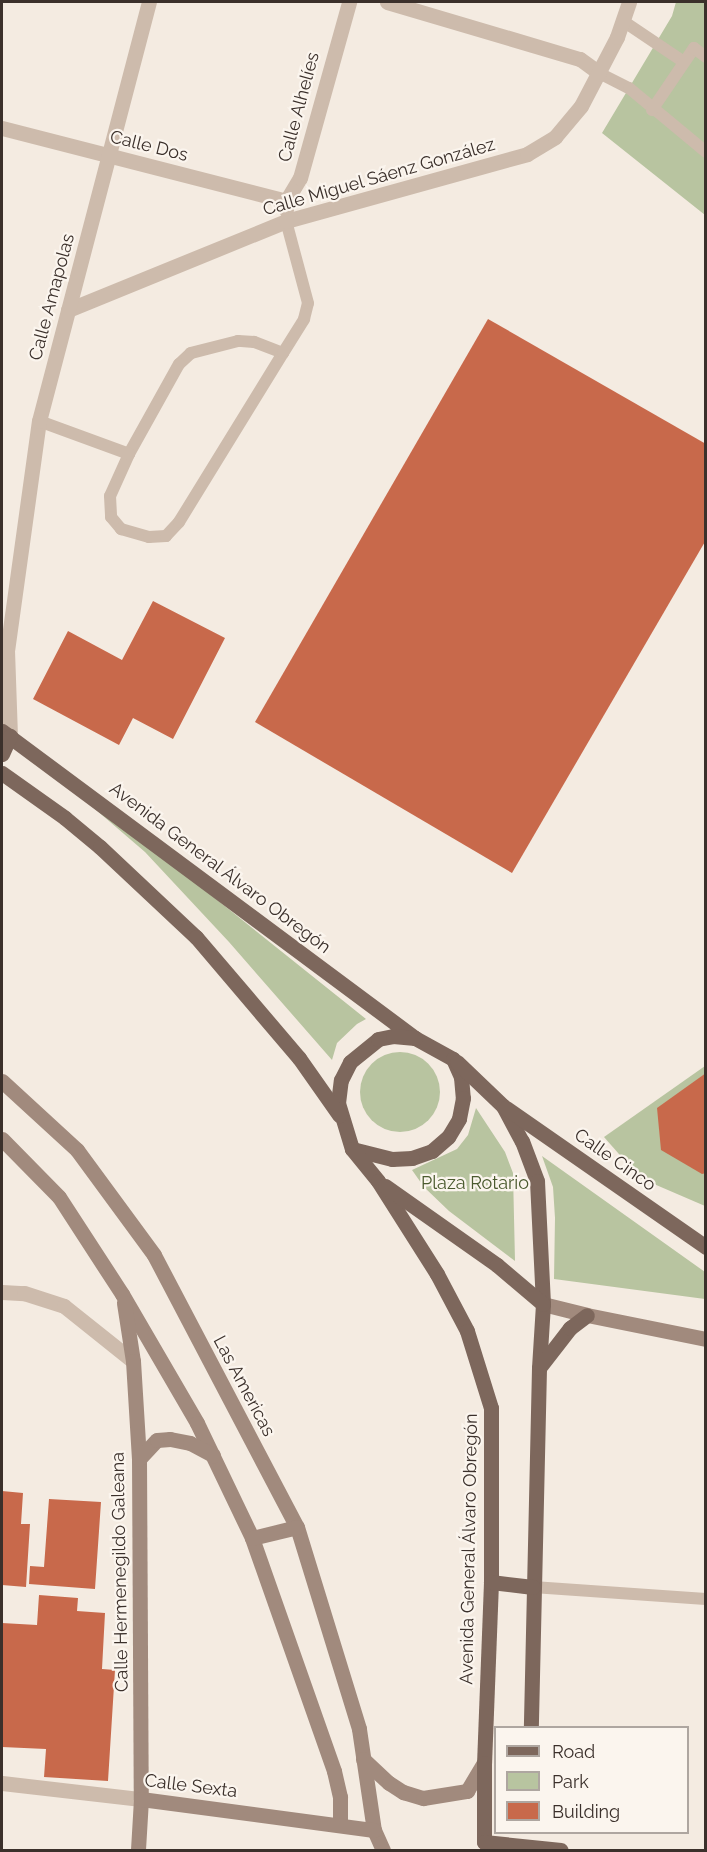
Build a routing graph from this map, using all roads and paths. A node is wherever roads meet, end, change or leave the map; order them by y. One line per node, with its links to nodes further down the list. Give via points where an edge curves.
1 (149, 2): 12 (street, Calle Amapolas)
2 (349, 2): 13 (street, Calle Alhelíes, via 300,178)
3 (387, 2): 8 (street, via 580,59)
4 (629, 2): 5 (street, Calle Miguel Sáenz González)
5 (623, 21): 7 (lane); 8 (street, Calle Miguel Sáenz González)
6 (705, 57): 7 (lane, via 694,48)
7 (684, 62): 9 (lane)
8 (599, 73): 9 (lane, via 629,88); 14 (street, Calle Miguel Sáenz González, via 581,106 555,137 527,154)
9 (652, 110): 11 (lane)
10 (2, 128): 12 (street, Calle Dos)
11 (705, 152)
12 (109, 156): 13 (street, Calle Dos); 15 (street, Calle Amapolas)
13 (286, 201): 14 (street, Calle Alhelíes)
14 (286, 221): 15 (street, Calle Miguel Sáenz González); 16 (lane, via 308,303 304,319)
15 (69, 310): 17 (street, Calle Amapolas)
16 (283, 353): 18 (lane, via 254,342 238,341 191,353 179,364); 18 (lane, via 179,522 166,536 149,537 121,529 111,517 110,496)
17 (39, 421): 18 (lane); 19 (street, Calle Amapolas)
18 (129, 454)
19 (7, 610): 20 (street, Calle Amapolas)
20 (6, 734): 21 (main road); 23 (main road, Avenida General Álvaro Obregón)
21 (2, 754)
22 (2, 773): 27 (main road, via 100,847 196,938 298,1058)
23 (415, 1038): 24 (main road); 27 (main road, via 378,1039 350,1062 341,1080 338,1103)
24 (453, 1059): 26 (main road); 29 (main road, via 464,1098 459,1119 448,1137 432,1151 412,1158 392,1159)
25 (2, 1081): 41 (main road, Las Americas, via 77,1150 154,1255)
26 (502, 1106): 31 (main road, Calle Cinco); 34 (main road, via 522,1141 537,1181)
27 (343, 1121): 29 (main road)
28 (2, 1139): 33 (main road, via 58,1197)
29 (352, 1149): 30 (main road, Avenida General Álvaro Obregón)
30 (378, 1181): 34 (main road, via 497,1265); 43 (main road, Avenida General Álvaro Obregón, via 437,1274 467,1330 483,1377 490,1408)
31 (705, 1247)
32 (2, 1292): 37 (street, via 24,1293 64,1306)
33 (122, 1294): 37 (main road, Calle Hermenegildo Galeana); 39 (main road)
34 (543, 1304): 35 (main road); 38 (main road)
35 (587, 1315): 36 (main road); 38 (main road, via 570,1328)
36 (705, 1339)
37 (133, 1361): 40 (main road, Calle Hermenegildo Galeana)
38 (539, 1368): 44 (main road)
39 (213, 1455): 40 (main road, via 190,1443 170,1439 158,1440); 42 (main road)
40 (139, 1460): 50 (main road, Calle Hermenegildo Galeana)
41 (297, 1527): 42 (main road); 47 (main road, Las Americas, via 359,1729)
42 (252, 1538): 51 (main road, via 334,1771 340,1797)
43 (491, 1582): 44 (main road); 48 (main road, Avenida General Álvaro Obregón)
44 (533, 1587): 45 (lane); 46 (main road)
45 (705, 1599)
46 (531, 1726)
47 (363, 1758): 48 (main road, via 389,1783 423,1798 467,1791); 52 (main road, Las Americas)
48 (484, 1763): 54 (main road, Avenida General Álvaro Obregón)
49 (2, 1783): 50 (street, Calle Sexta)
50 (141, 1799): 51 (main road, Calle Sexta); 55 (main road, Calle Hermenegildo Galeana)
51 (340, 1825): 52 (main road, Calle Sexta)
52 (374, 1830): 56 (main road, Las Americas)
53 (530, 1843): 54 (main road); 57 (main road)
54 (484, 1846)
55 (138, 1851)
56 (383, 1851)
57 (561, 1851)

